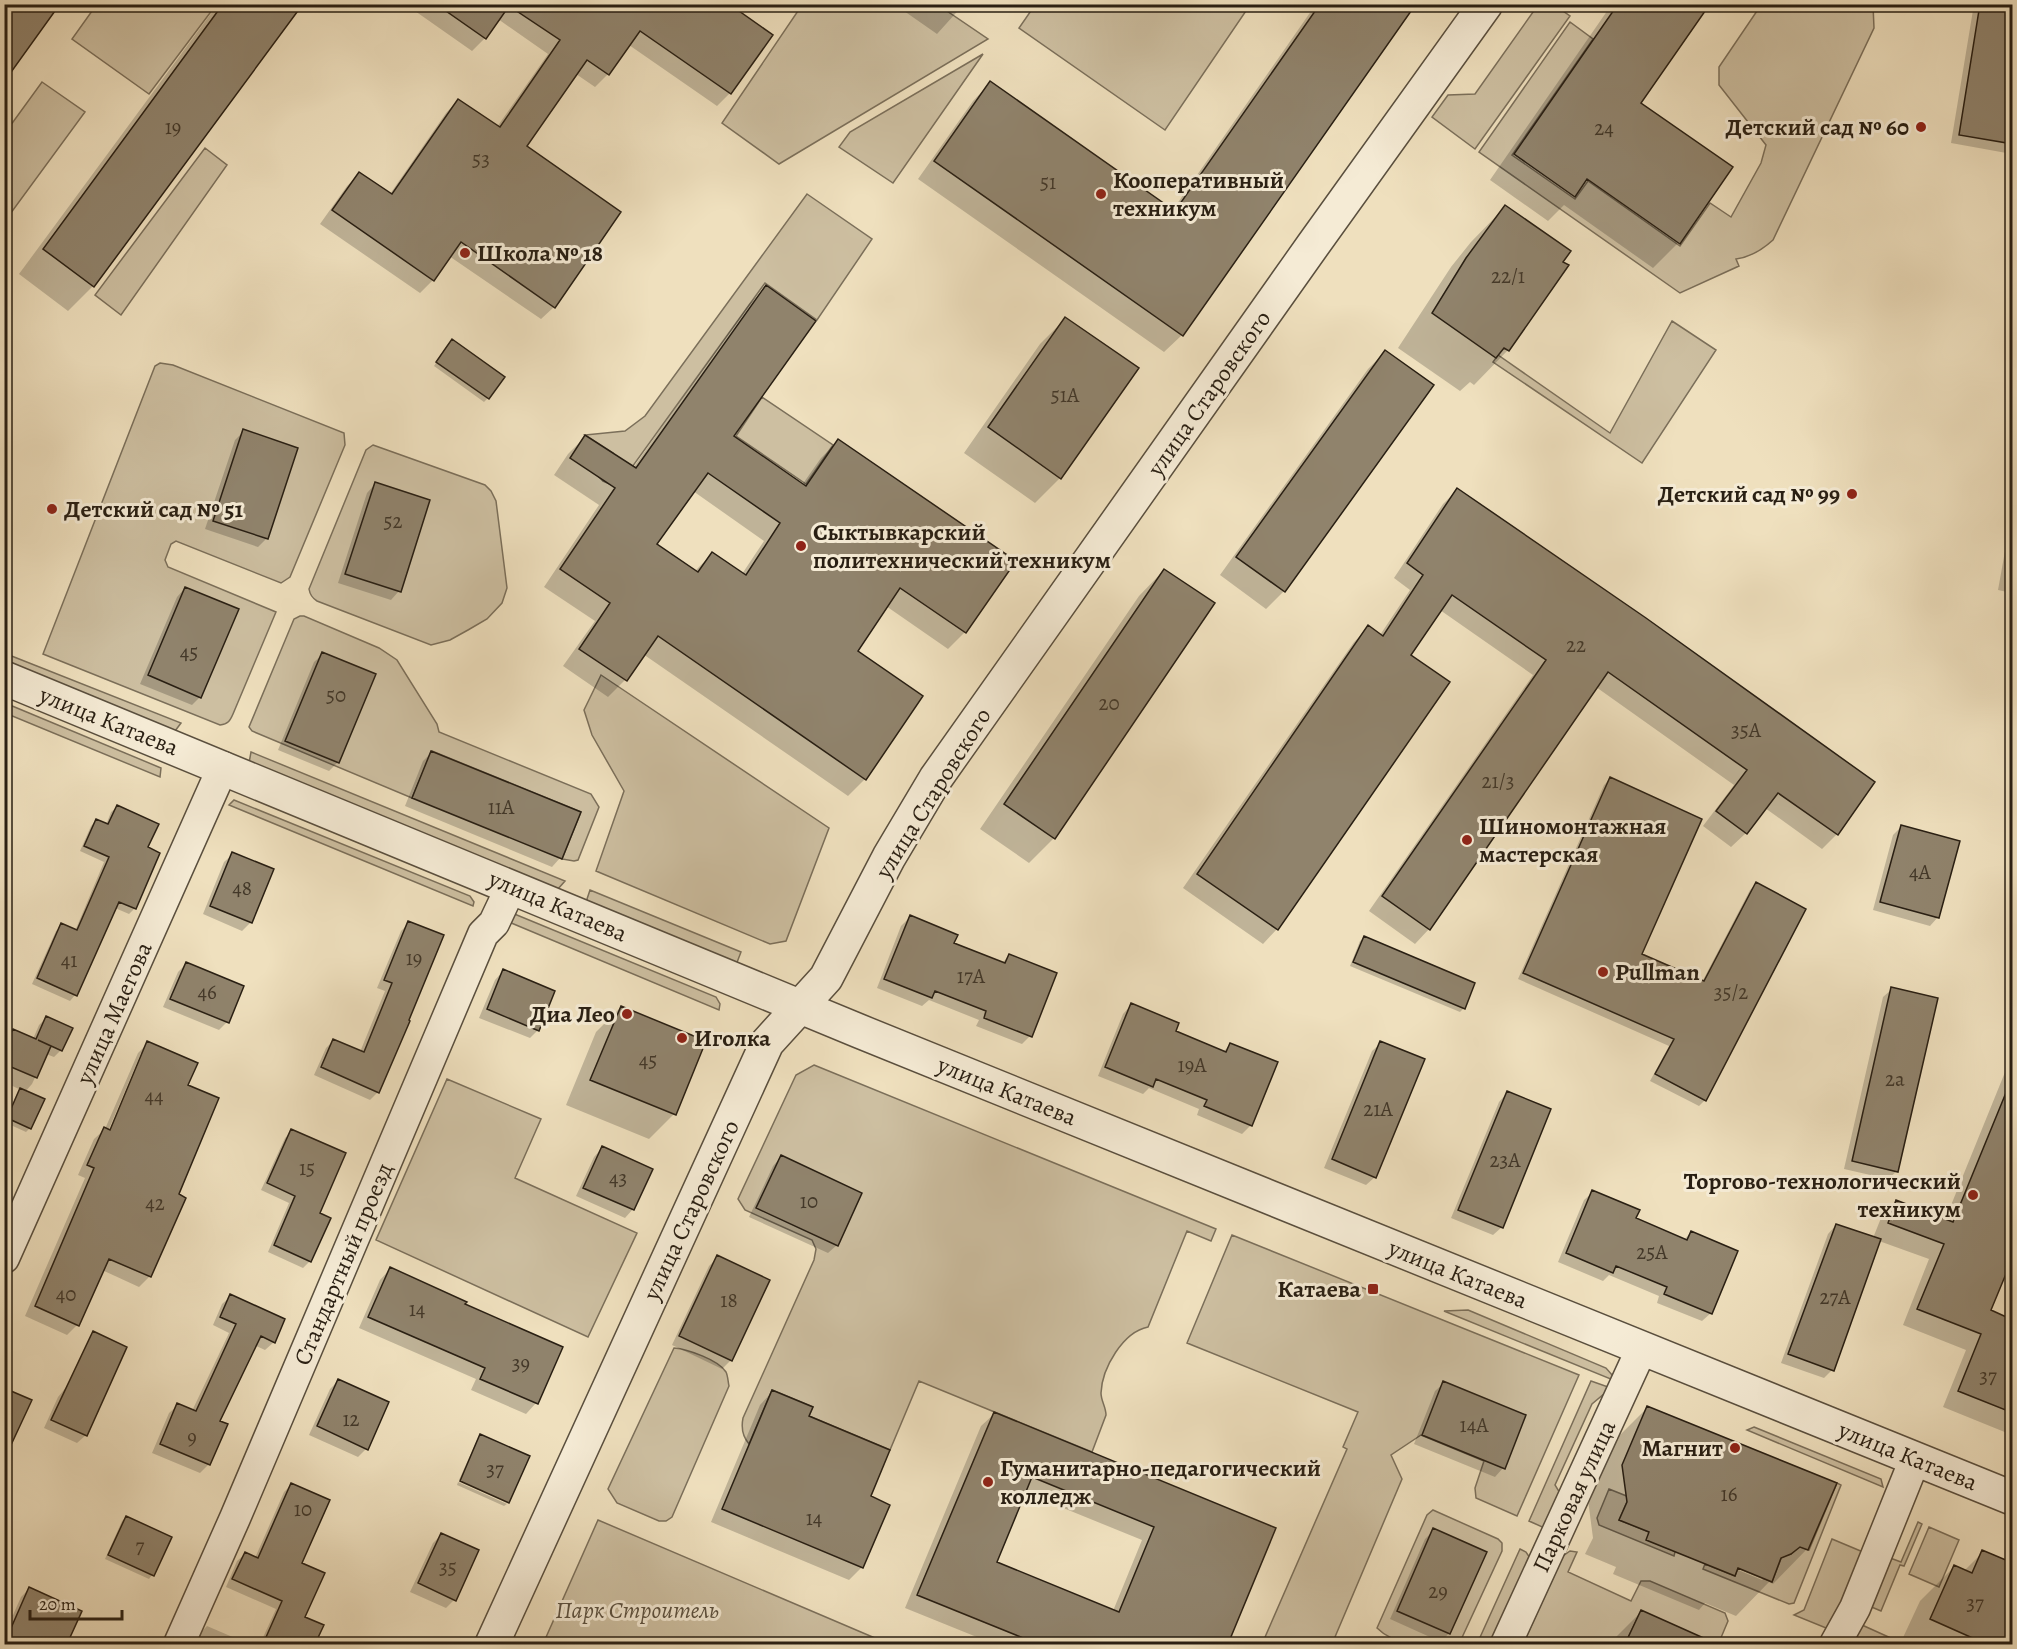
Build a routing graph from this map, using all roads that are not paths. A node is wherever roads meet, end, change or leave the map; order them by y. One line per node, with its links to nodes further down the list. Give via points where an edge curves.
1 (1486, 4): 5 (street, улица Старовского, via 936,778 889,857 826,978)
2 (4, 678): 3 (street, улица Катаева)
3 (223, 767): 4 (street, улица Катаева); 6 (street, улица Маегова)
4 (511, 887): 5 (street, улица Катаева); 10 (street, Стандартный проезд, via 494,923 478,945)
5 (799, 1007): 7 (street, улица Катаева); 11 (street, улица Старовского, via 767,1043)
6 (4, 1258)
7 (1642, 1348): 8 (street, улица Катаева); 12 (street, Парковая улица)
8 (1915, 1459): 9 (street, улица Катаева); 13 (street, via 1854,1608)
9 (2013, 1498)
10 (179, 1644)
11 (492, 1644)
12 (1506, 1644)
13 (1835, 1644)

